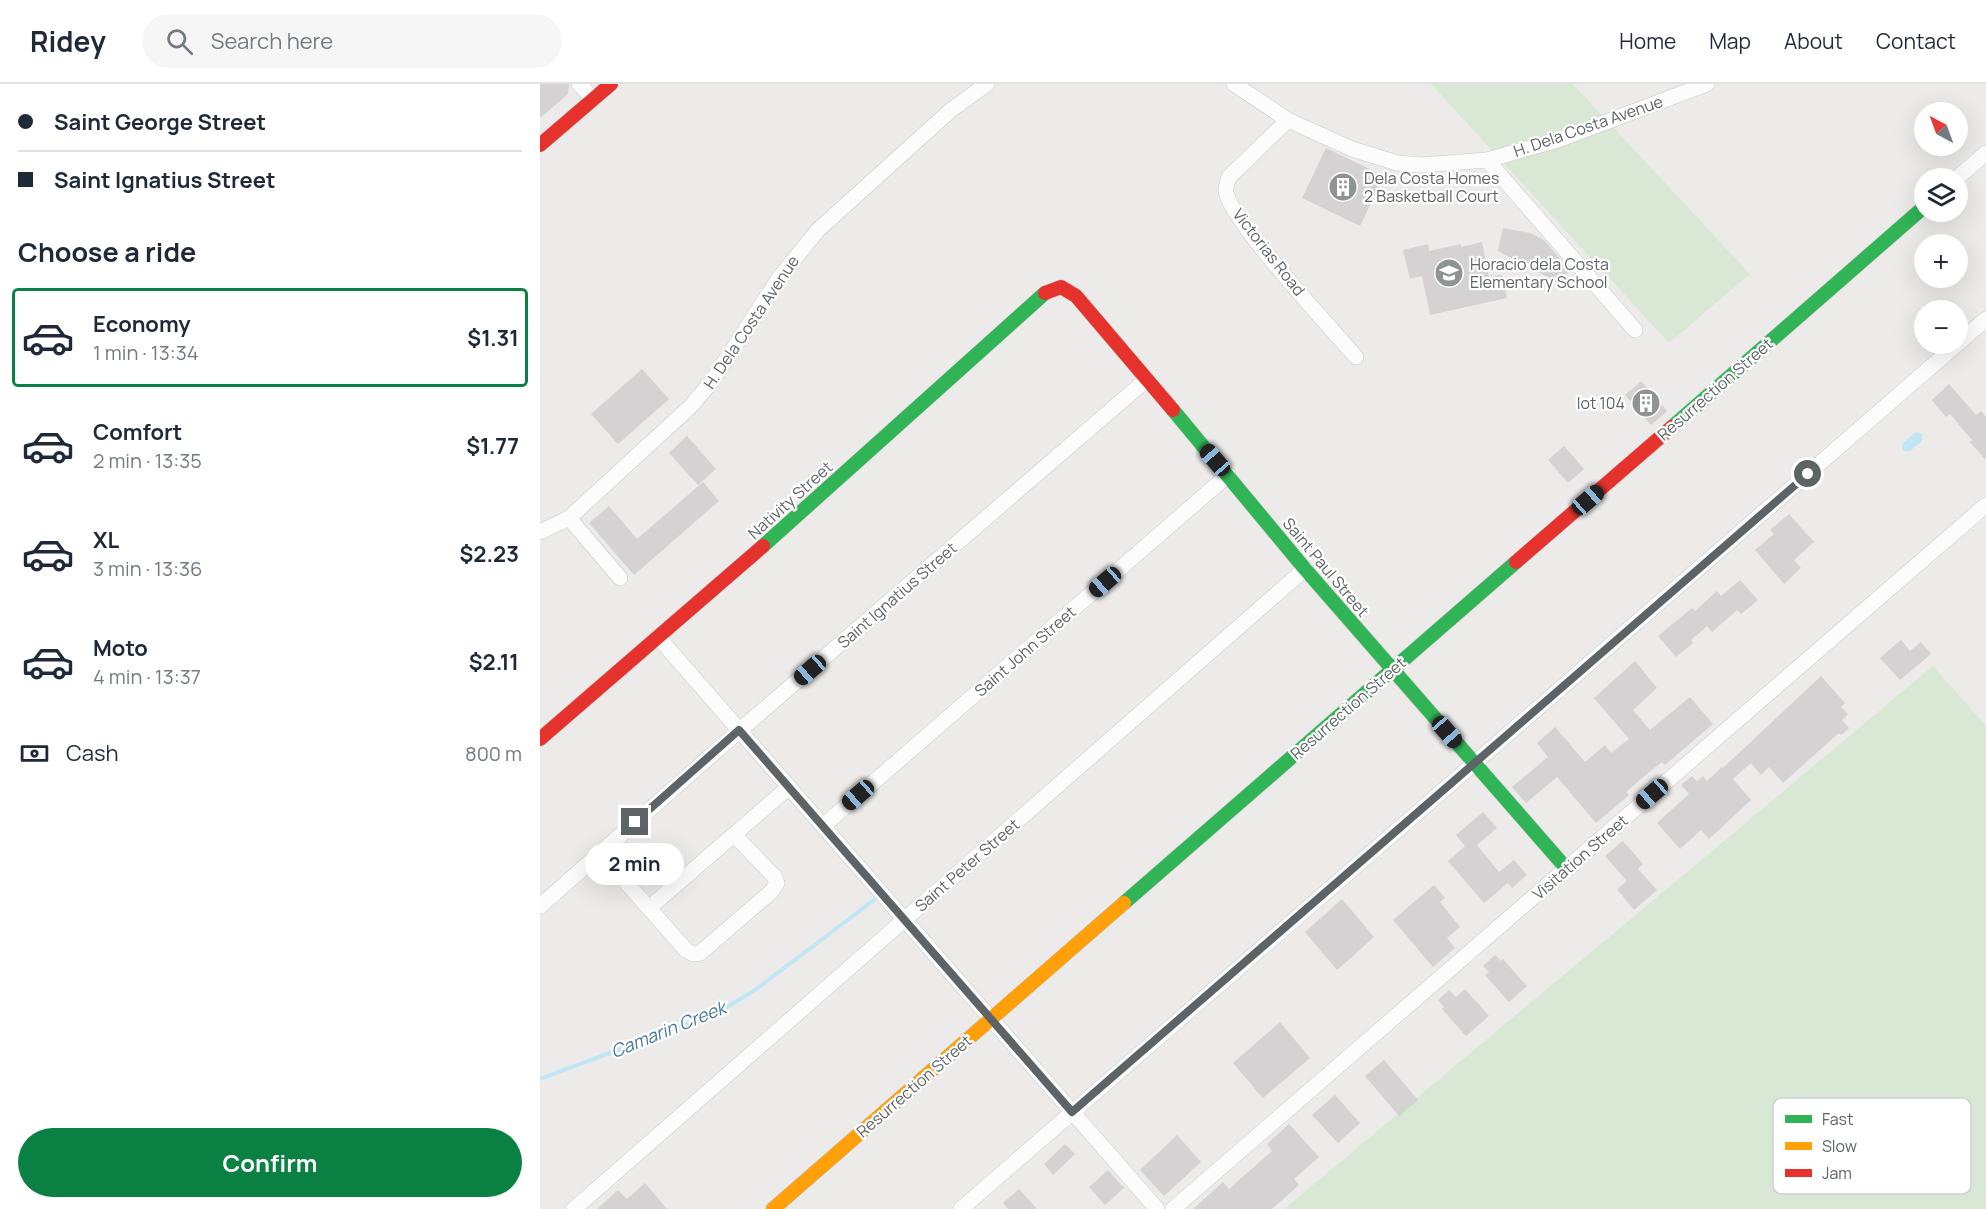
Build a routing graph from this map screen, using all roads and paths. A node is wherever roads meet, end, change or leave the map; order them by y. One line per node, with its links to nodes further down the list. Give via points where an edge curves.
1 (579, 84): 6 (street)
2 (611, 84): 6 (street)
3 (987, 84): 20 (street, H. Dela Costa Avenue, via 951,110 818,230 778,278 702,394)
4 (1234, 84): 7 (street, H. Dela Costa Avenue)
5 (1707, 84): 10 (street, H. Dela Costa Avenue, via 1557,140)
6 (593, 99): 8 (street)
7 (1288, 120): 10 (street, H. Dela Costa Avenue, via 1352,149 1397,163); 16 (street, Victorias Road, via 1229,177 1226,190 1244,224)
8 (540, 146)
9 (1986, 153): 11 (street)
10 (1487, 160): 15 (street)
11 (1968, 169)
12 (1914, 216): 25 (street, Resurrection Street)
13 (1061, 286): 17 (street, Saint Paul Street, via 1076,296); 24 (street, Nativity Street, via 1046,293)
14 (1986, 319): 28 (street)
15 (1635, 330)
16 (1356, 357)
17 (1146, 380): 18 (street, Saint Paul Street); 26 (street, Saint Ignatius Street)
18 (1228, 476): 22 (street, Saint Paul Street); 30 (street, Saint John Street)
19 (1986, 504): 33 (street, Visitation Street)
20 (569, 518): 21 (street, H. Dela Costa Avenue); 23 (street)
21 (540, 532)
22 (1305, 569): 25 (street, Saint Paul Street); 36 (street, Saint Peter Street)
23 (620, 578)
24 (658, 637): 26 (street); 27 (street, Nativity Street)
25 (1392, 669): 28 (street, Saint Paul Street); 37 (street, Resurrection Street)
26 (739, 730): 29 (street); 32 (street, Saint Ignatius Street)
27 (540, 740)
28 (1474, 763): 33 (street, Saint Paul Street); 38 (street)
29 (789, 787): 30 (street); 31 (street)
30 (823, 826): 36 (street)
31 (734, 835): 35 (street); 35 (street, via 777,883 700,953 686,950)
32 (600, 853): 34 (street, Saint Ignatius Street); 35 (street)
33 (1566, 868): 43 (street, Visitation Street)
34 (540, 906)
35 (649, 908)
36 (904, 920): 37 (street); 39 (street, Saint Peter Street)
37 (991, 1019): 38 (street); 40 (street, Resurrection Street)
38 (1072, 1112): 41 (street); 42 (street)
39 (574, 1209)
40 (773, 1209)
41 (961, 1209)
42 (1157, 1209)
43 (1173, 1209)

